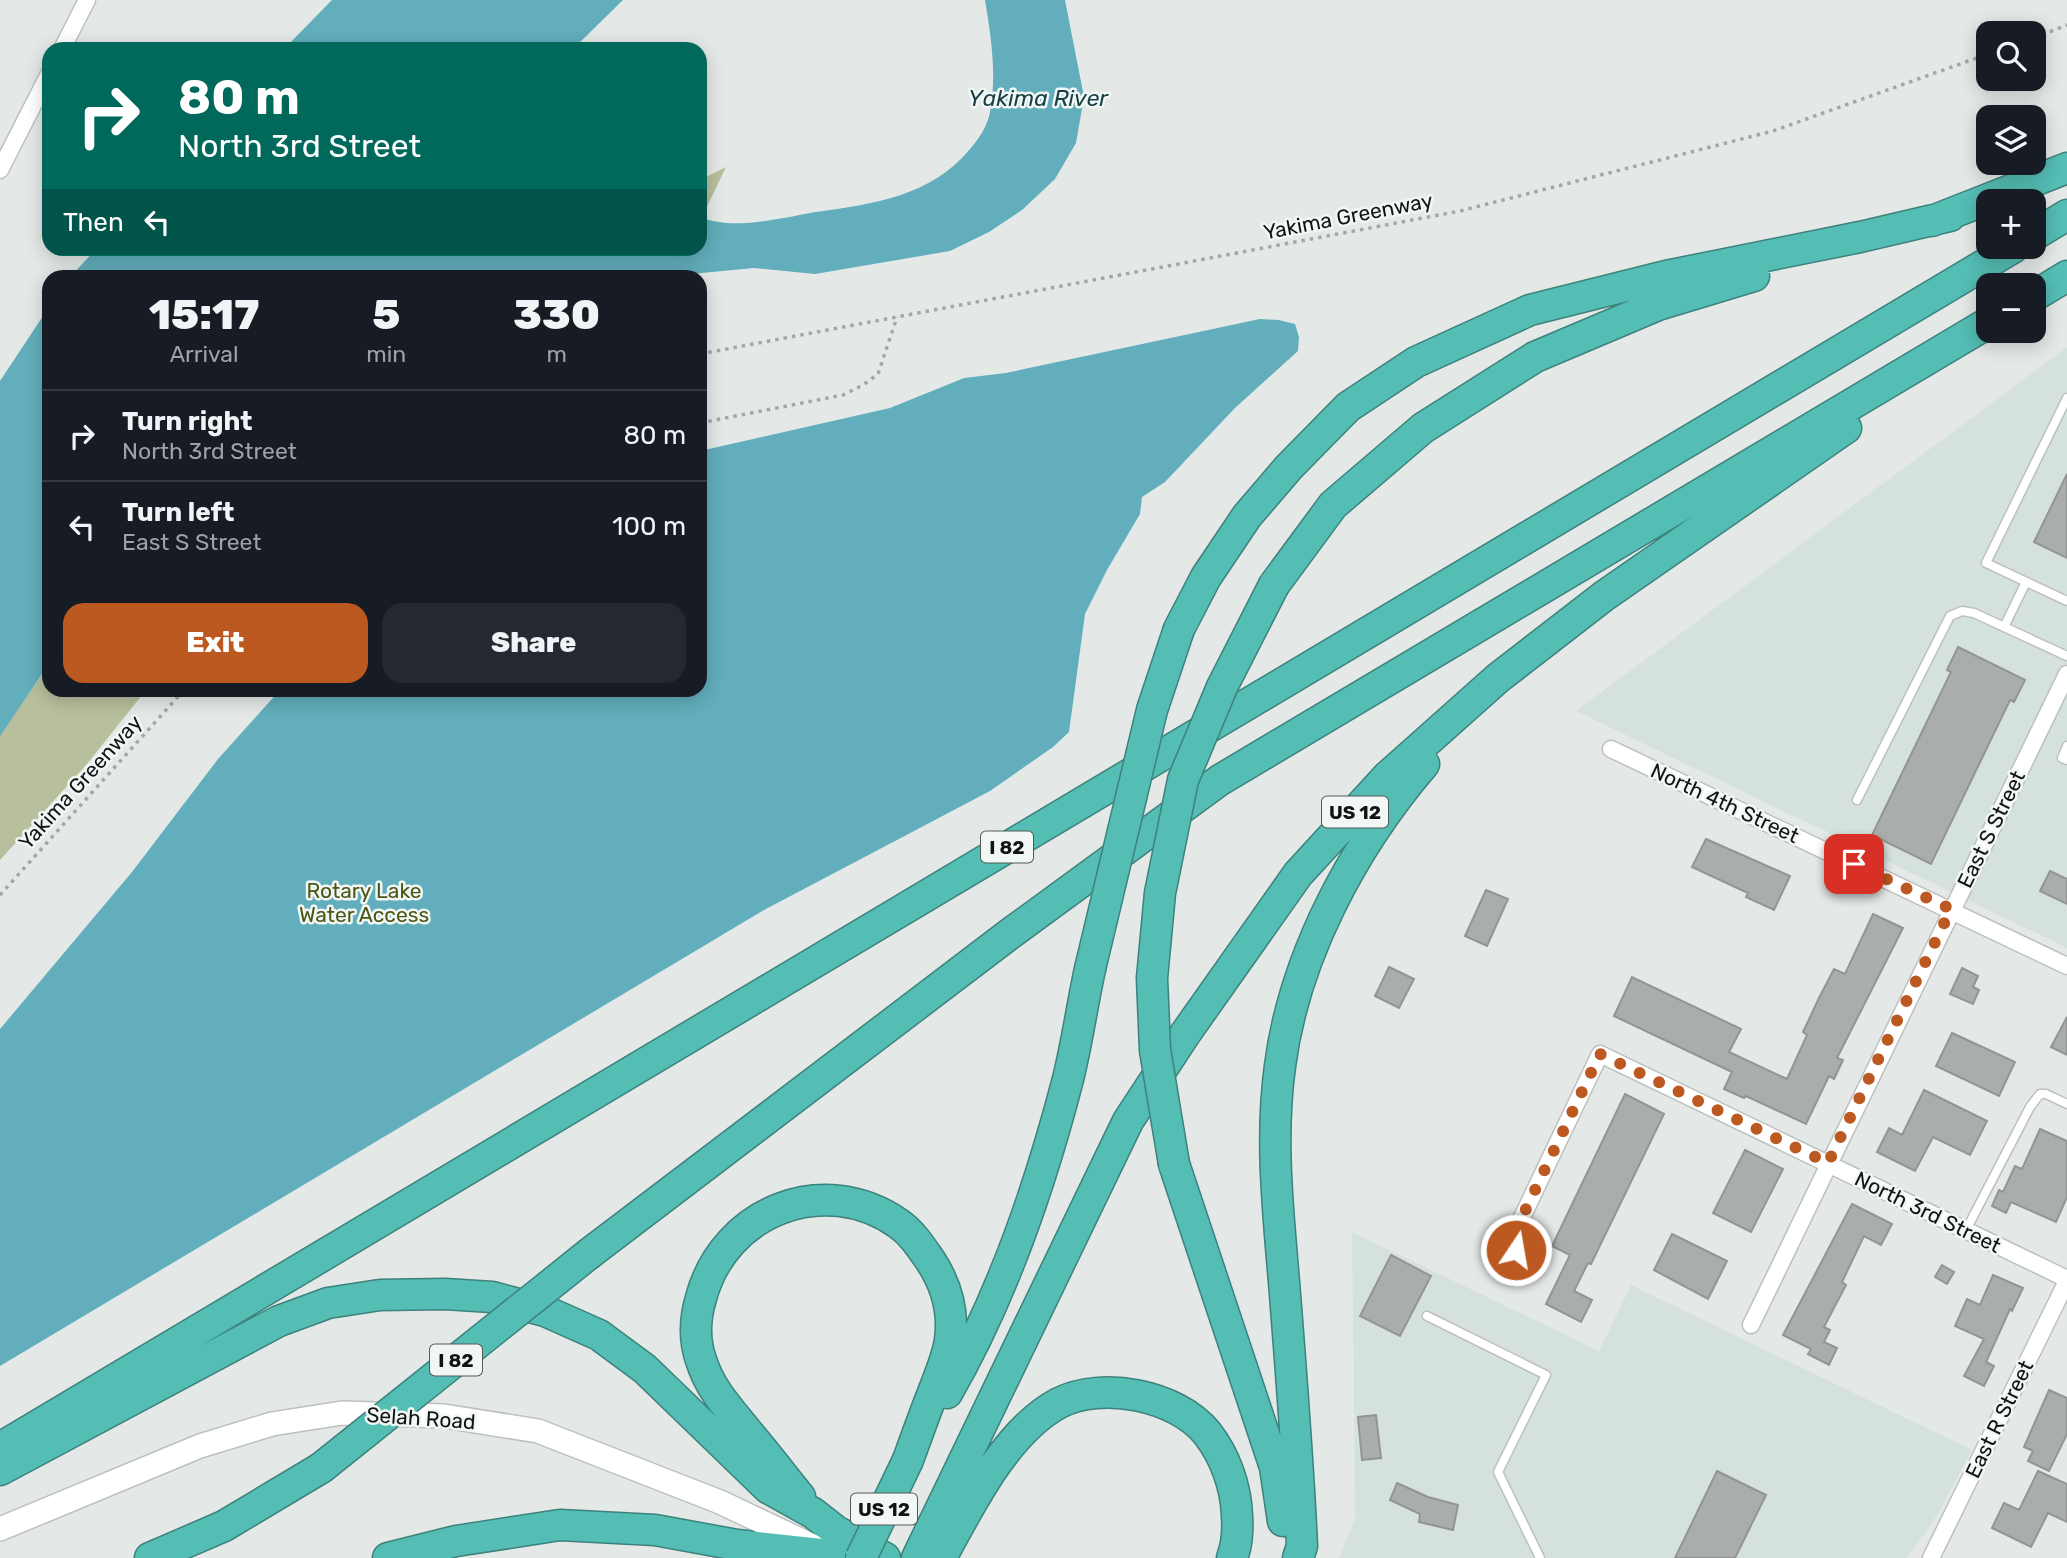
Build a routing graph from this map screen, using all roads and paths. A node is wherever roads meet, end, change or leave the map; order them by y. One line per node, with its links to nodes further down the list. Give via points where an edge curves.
1 (87, 0): 4 (street)
2 (2067, 24): 3 (path)
3 (2046, 33)
4 (66, 42)
5 (1976, 58): 15 (path, Yakima Greenway, via 1773,131 1460,211)
6 (42, 88): 8 (street)
7 (2067, 168): 10 (highway, US 12)
8 (0, 170)
9 (2067, 215): 11 (highway)
10 (1950, 216): 43 (highway, US 12, bridge, via 1530,310 1416,362 1348,407 1247,516 1206,577 1179,629 1152,710 1069,1077 1012,1254 970,1353); 56 (highway, bridge, via 1658,305 1535,357 1423,428 1334,505 1274,585 1222,687 1183,780 1160,893 1152,978 1155,1050 1174,1164 1275,1466 1283,1527)
11 (2046, 228)
12 (1994, 259): 42 (highway, I 82)
13 (2067, 275): 14 (highway)
14 (2046, 288)
15 (897, 317): 18 (path, Yakima Greenway); 20 (path, via 878,374 863,385 843,395)
16 (1976, 330): 49 (highway, I 82, bridge, via 1220,780 590,1253 321,1468 224,1526)
17 (1976, 331): 26 (highway, US 12, via 1837,435 1604,596)
18 (707, 353)
19 (2067, 398): 21 (lane, via 1986,563)
20 (707, 422)
21 (2026, 582): 22 (lane); 23 (lane)
22 (2067, 601)
23 (2004, 627): 24 (lane); 31 (lane, via 1974,613 1950,616)
24 (2067, 656)
25 (2067, 674): 33 (street, East S Street)
26 (1498, 678): 45 (highway, US 12, via 1388,776 1298,874 1185,1034 1128,1121); 57 (highway, via 1402,789 1336,892 1299,979 1280,1065 1274,1154 1298,1463)
27 (178, 697): 32 (path, Yakima Greenway)
28 (2067, 746): 30 (lane, via 2062,758)
29 (1611, 749): 33 (street, North 4th Street)
30 (2067, 760)
31 (1857, 800)
32 (0, 895)
33 (1951, 909): 34 (street, North 4th Street); 36 (street, East S Street)
34 (2067, 966)
35 (2067, 1104): 37 (lane, via 2040,1094)
36 (1828, 1163): 37 (street, North 3rd Street); 38 (street, North 3rd Street, via 1600,1054 1515,1232); 41 (street, East S Street)
37 (1966, 1230): 39 (street, North 3rd Street)
38 (1517, 1268)
39 (2067, 1280): 59 (street, East R Street)
40 (1427, 1316): 58 (lane, via 1546,1374 1498,1472)
41 (1751, 1325)
42 (0, 1448)
43 (908, 1460): 46 (highway, via 950,1340 947,1289 936,1269 900,1224 856,1205 833,1200 809,1202 783,1206 766,1215 746,1227 718,1257 702,1291 696,1336 713,1389); 51 (highway, US 12, bridge)
44 (0, 1470): 46 (highway, via 279,1321 328,1303 380,1295 445,1294 492,1297 545,1311 599,1335 645,1369 768,1488)
45 (960, 1499): 53 (highway, US 12); 54 (highway); 55 (highway, via 1060,1402 1113,1392 1141,1395 1186,1415 1206,1432 1222,1456 1237,1505)
46 (813, 1513): 52 (highway)
47 (0, 1529): 48 (main road, Selah Road, via 200,1446 272,1424 342,1413 444,1416 538,1431 720,1502)
48 (834, 1556): 50 (highway, via 655,1530 559,1525 456,1541)
49 (150, 1558)
50 (388, 1558)
51 (860, 1558)
52 (885, 1558)
53 (917, 1558)
54 (940, 1558)
55 (1232, 1558)
56 (1279, 1558)
57 (1298, 1558)
58 (1540, 1558)
59 (1931, 1558)

